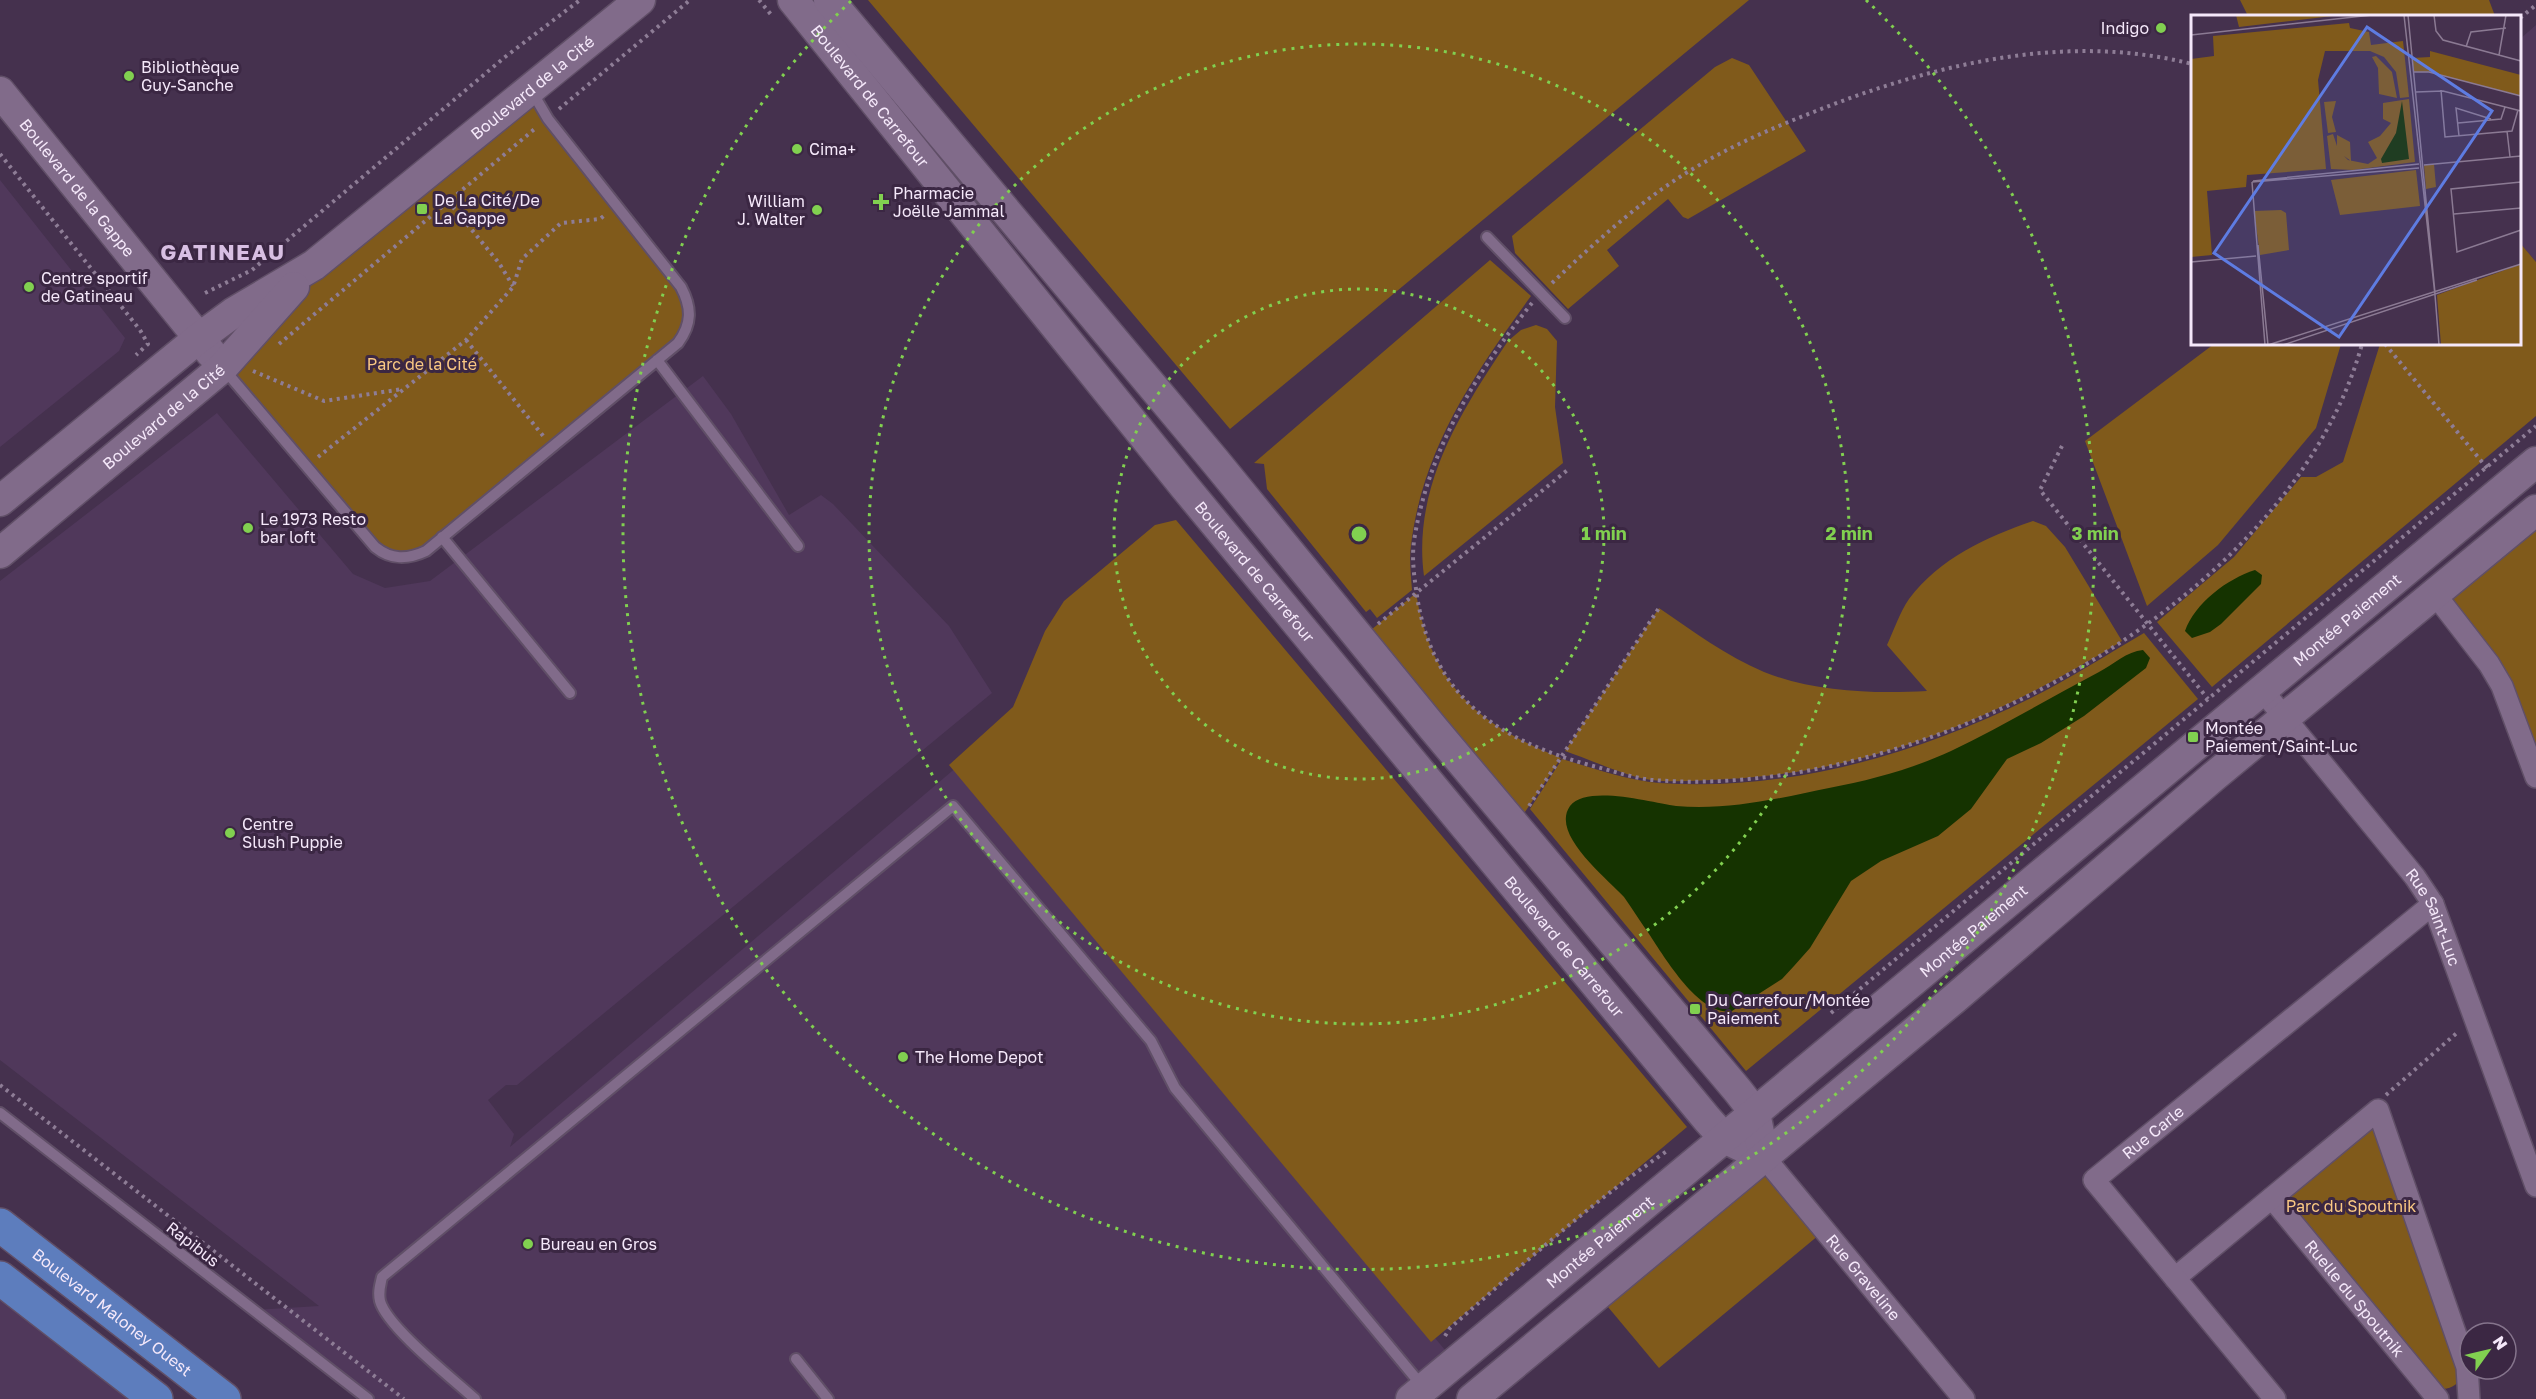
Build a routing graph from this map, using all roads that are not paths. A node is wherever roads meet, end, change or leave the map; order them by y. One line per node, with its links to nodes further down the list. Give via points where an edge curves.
1 (640, 0): 4 (street, Boulevard de la Cité)
2 (793, 0): 26 (street, Boulevard de Carrefour, via 1184,486)
3 (829, 0): 25 (street, Boulevard de Carrefour)
4 (530, 89): 7 (street, Boulevard de la Cité); 10 (lane, via 688,300 687,331)
5 (0, 92): 9 (street, Boulevard de la Gappe)
6 (1487, 237): 8 (lane)
7 (314, 265): 9 (street, Boulevard de la Cité); 11 (street, Boulevard de la Cité)
8 (1564, 318)
9 (199, 338): 11 (street, Boulevard de la Gappe); 13 (street, Boulevard de la Cité)
10 (657, 360): 15 (lane); 16 (lane)
11 (236, 369): 15 (lane, via 307,466 386,556 414,556); 17 (street, Boulevard de la Cité)
12 (2536, 462): 19 (street, Montée Paiement)
13 (0, 501)
14 (2536, 510): 18 (street)
15 (442, 537): 20 (lane)
16 (798, 546)
17 (0, 553)
18 (2434, 593): 21 (street); 22 (street, via 2502,686)
19 (2262, 690): 21 (street, Rue Saint-Luc); 25 (street, Montée Paiement, via 2216,709)
20 (570, 693)
21 (2285, 717): 23 (street, Rue Saint-Luc); 27 (street)
22 (2536, 777)
23 (2433, 904): 28 (street, Rue Saint-Luc); 32 (street, Rue Carle, via 2094,1180)
24 (0, 1113): 37 (lane, Rapibus)
25 (1755, 1113): 26 (street, Montée Paiement); 27 (street)
26 (1724, 1138): 27 (street); 34 (street, Montée Paiement)
27 (1764, 1156): 40 (street); 41 (street, Rue Graveline)
28 (2536, 1186)
29 (2272, 1198): 32 (street); 43 (street, Ruelle du Spoutnik); 44 (street, via 2378,1110 2466,1368)
30 (0, 1225): 36 (main road, Boulevard Maloney Ouest)
31 (0, 1278): 35 (main road)
32 (2175, 1278): 42 (street, Rue Carle)
33 (796, 1359): 39 (lane)
34 (1423, 1396): 38 (lane, via 1175,1088 1151,1041 953,806 382,1277 381,1302 388,1315)
35 (156, 1399)
36 (224, 1399)
37 (368, 1399)
38 (475, 1399)
39 (828, 1399)
40 (1472, 1399)
41 (1964, 1399)
42 (2275, 1399)
43 (2438, 1399)
44 (2469, 1399)

